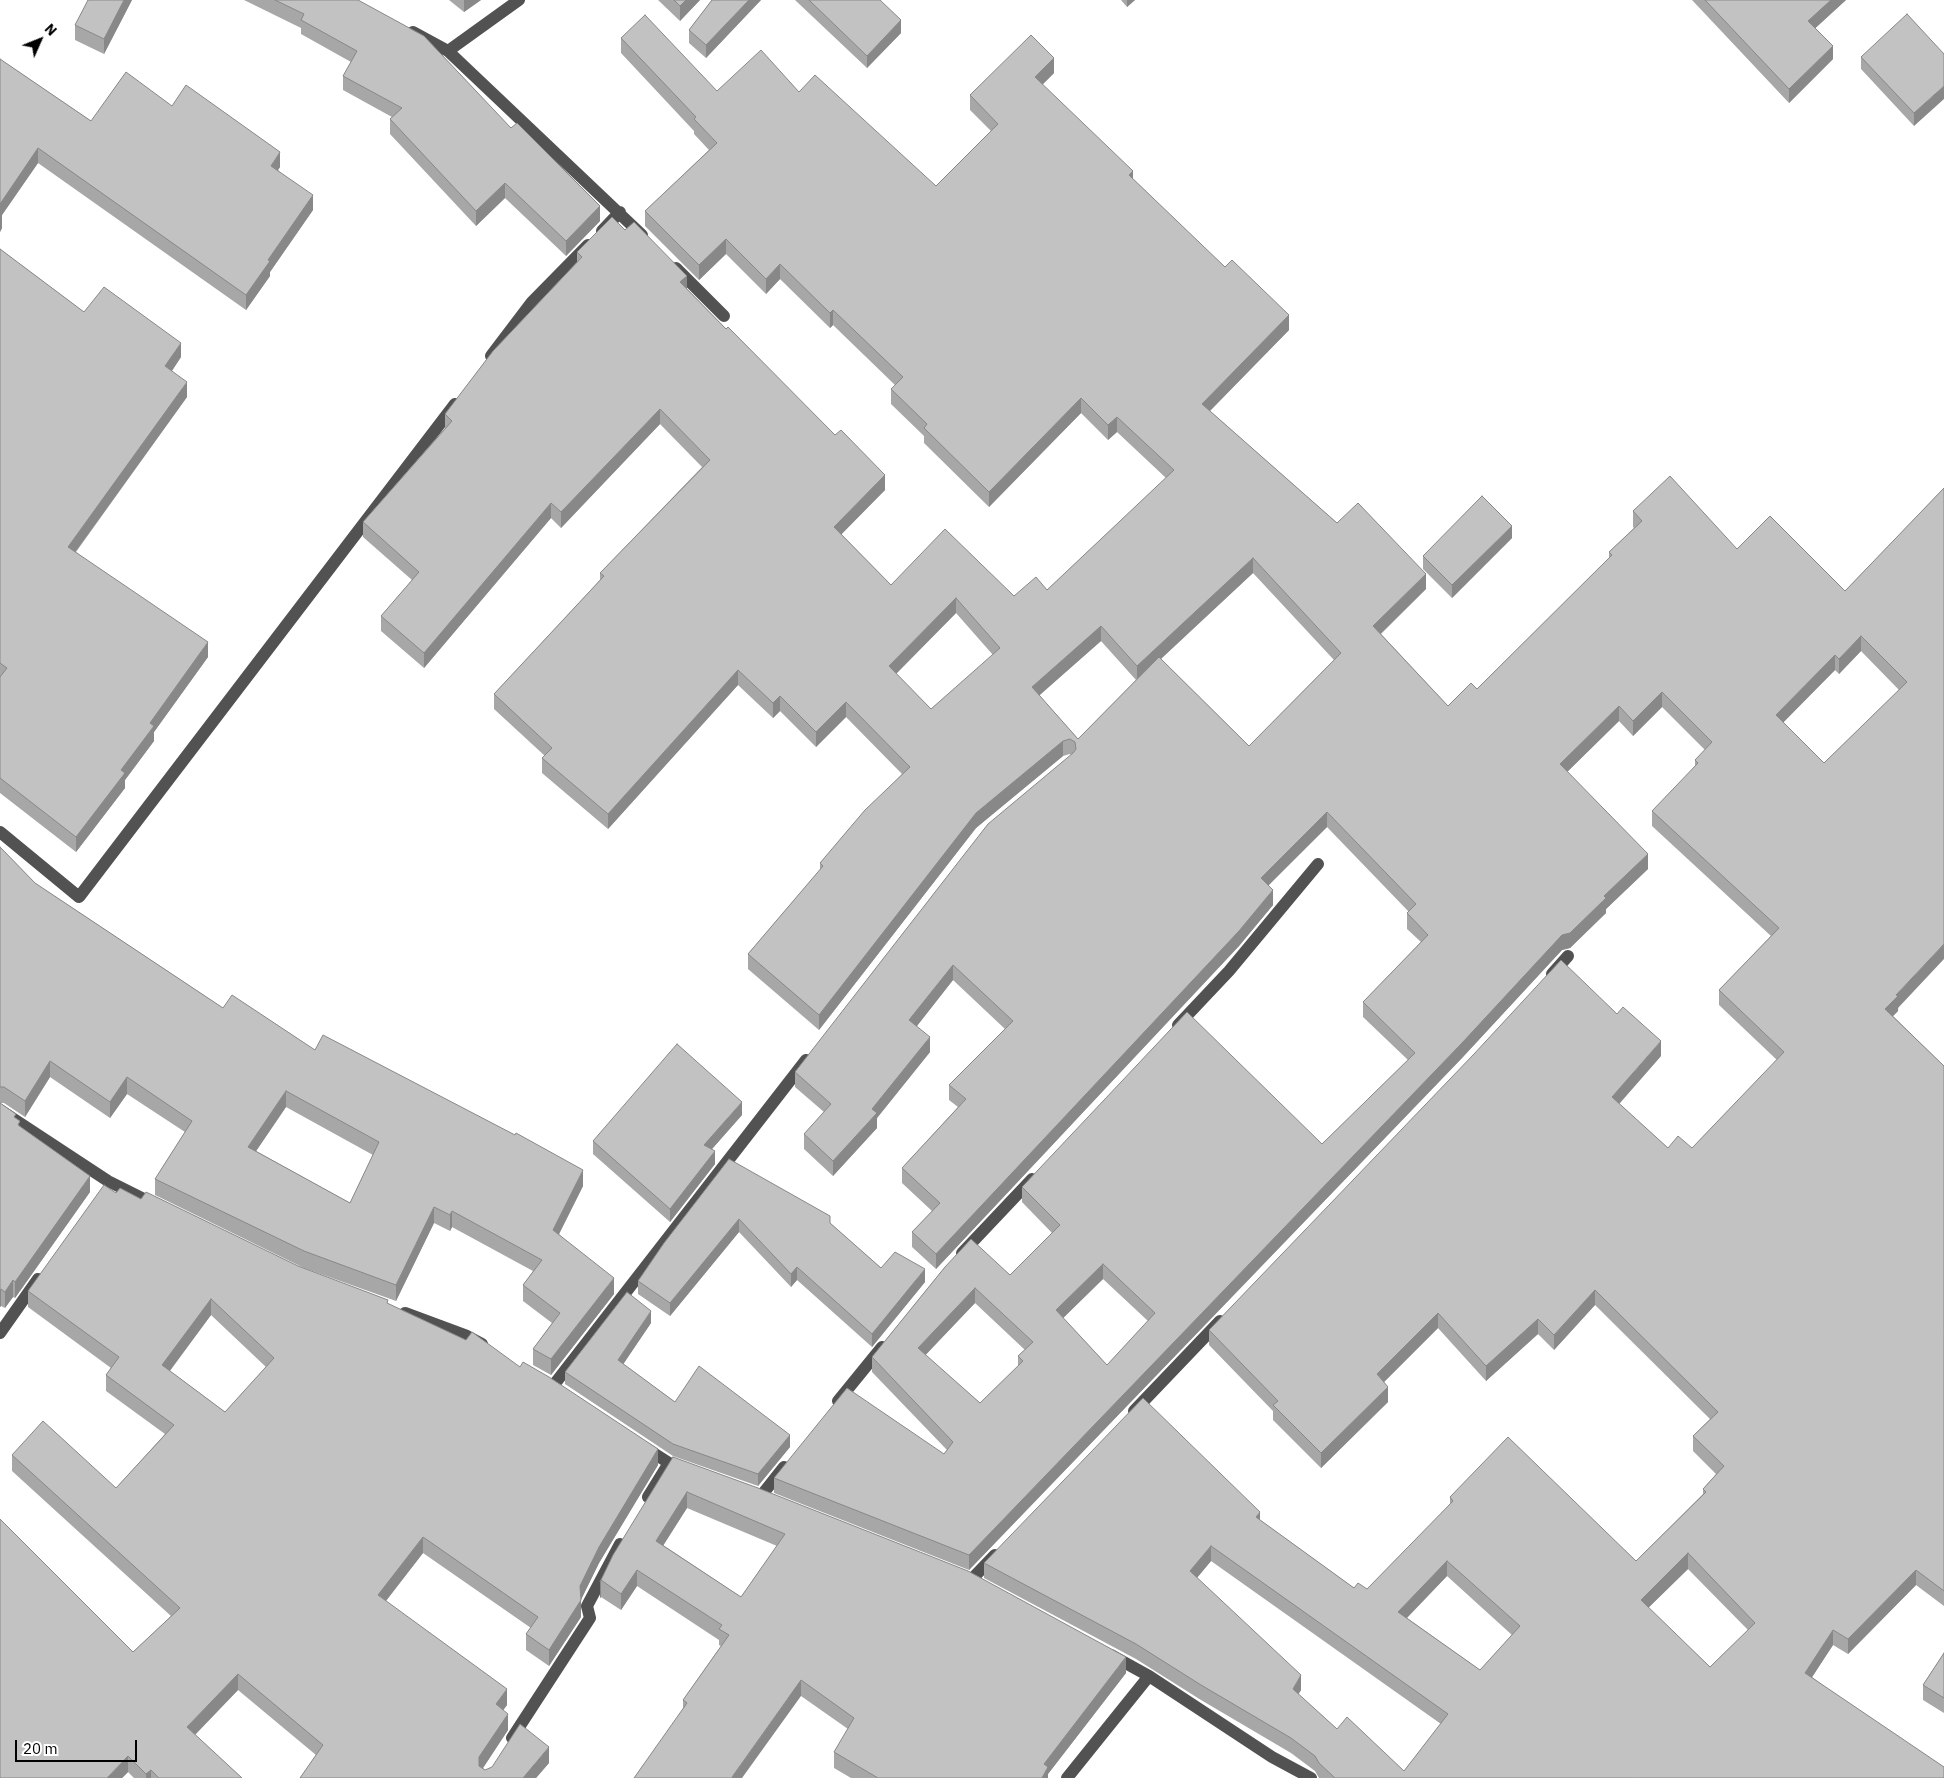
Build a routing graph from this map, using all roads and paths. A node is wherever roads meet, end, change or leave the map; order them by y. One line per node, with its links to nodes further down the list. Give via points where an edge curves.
1 (519, 0): 3 (street)
2 (406, 28): 3 (street)
3 (448, 51): 4 (street)
4 (620, 212): 5 (street); 8 (street, via 532,302)
5 (654, 247)
6 (668, 261): 7 (street)
7 (724, 316)
8 (484, 366)
9 (460, 397): 10 (street, via 79,897)
10 (0, 832)
11 (1318, 864): 14 (street, via 1229,971)
12 (1568, 956): 13 (street)
13 (1542, 984)
14 (1168, 1035)
15 (813, 1051): 26 (street)
16 (0, 1110): 18 (street, via 105,1185)
17 (1040, 1170): 19 (street)
18 (169, 1211)
19 (953, 1263)
20 (45, 1269): 23 (street)
21 (393, 1309): 25 (street, via 467,1336)
22 (1227, 1314): 28 (street)
23 (0, 1333)
24 (890, 1337): 27 (street)
25 (493, 1351)
26 (553, 1386)
27 (828, 1413)
28 (1124, 1421)
29 (636, 1441): 31 (street)
30 (791, 1458): 33 (street)
31 (669, 1463): 32 (street); 34 (street)
32 (696, 1473)
33 (760, 1496)
34 (640, 1511)
35 (625, 1535): 40 (street, via 588,1606 590,1618)
36 (1004, 1546): 37 (street)
37 (970, 1580)
38 (1098, 1648): 39 (street)
39 (1149, 1676): 41 (street); 42 (street, via 1272,1757)
40 (507, 1746)
41 (1067, 1778)
42 (1311, 1778)

